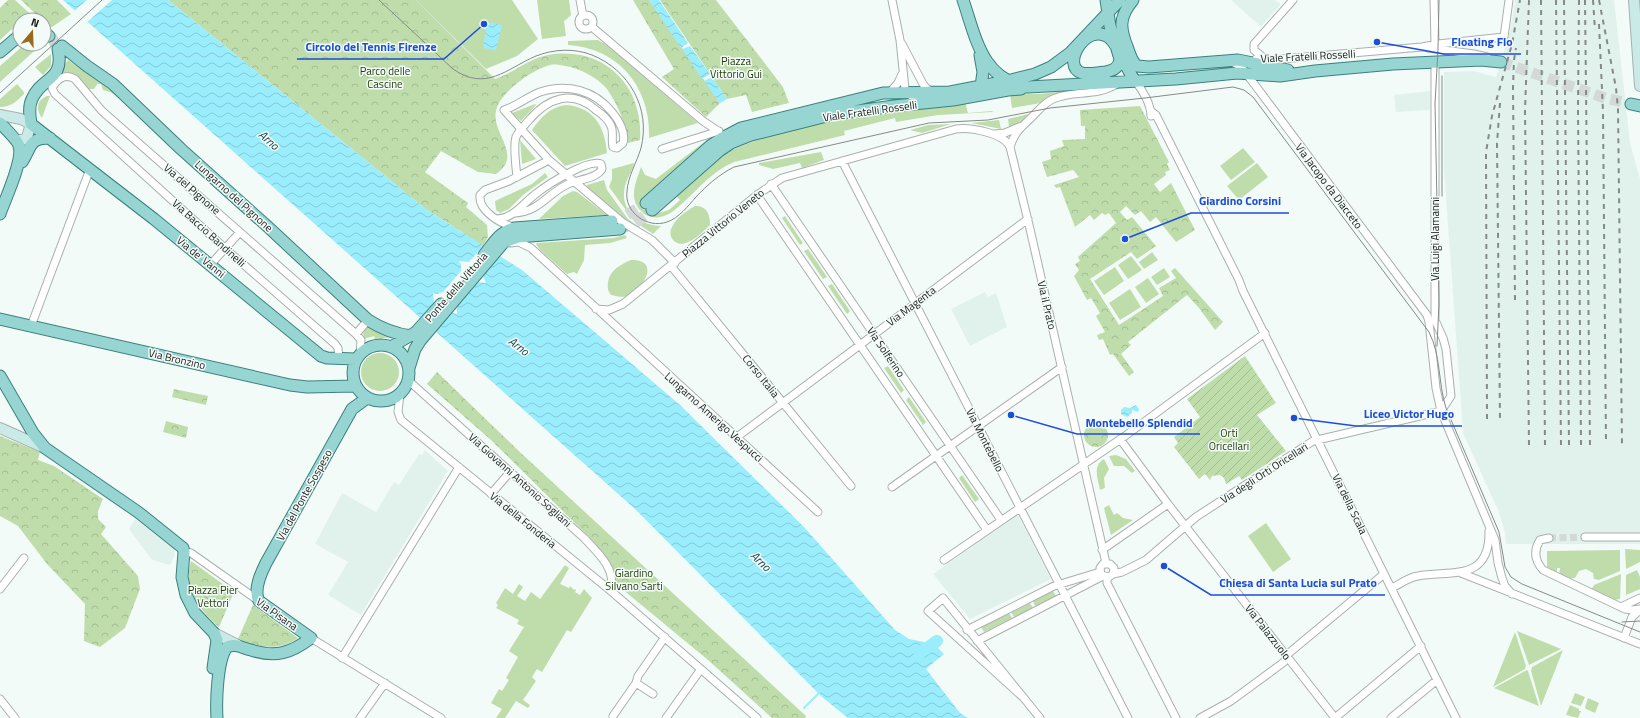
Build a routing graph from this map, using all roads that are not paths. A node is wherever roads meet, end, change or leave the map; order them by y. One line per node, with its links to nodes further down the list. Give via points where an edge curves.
1 (580, 0): 12 (street)
2 (892, 0): 14 (street)
3 (963, 0): 17 (main road)
4 (1106, 0): 11 (main road)
5 (1120, 0): 11 (main road)
6 (1133, 0): 25 (main road, Viale Fratelli Rosselli, via 1125,12 1121,27 1136,65 1144,67)
7 (1293, 0): 24 (street, via 1254,44 1255,51)
8 (1434, 0): 18 (street)
9 (1509, 0): 18 (street, Viale Fratelli Rosselli, via 1504,37)
10 (1634, 0): 37 (street)
11 (1108, 12): 15 (main road); 22 (main road)
12 (583, 16): 13 (street, via 588,15 592,18); 13 (street, via 580,21 581,27)
13 (592, 27): 50 (street)
14 (900, 40): 32 (street); 41 (street, via 923,84 927,89)
15 (1082, 41): 22 (main road, via 1094,35 1104,35 1114,43); 30 (main road, via 1074,58 1078,70 1087,73); 33 (main road, via 1063,59 1047,69)
16 (12, 42): 21 (main road)
17 (978, 44): 33 (main road, via 993,70); 36 (main road, via 983,72)
18 (1435, 44): 19 (street, Viale Fratelli Rosselli)
19 (1422, 47): 20 (street, Viale Fratelli Rosselli); 26 (street, Viale Fratelli Rosselli, via 1474,54)
20 (1402, 48): 24 (street, Viale Fratelli Rosselli); 28 (street)
21 (0, 52)
22 (1119, 54): 30 (main road, via 1119,65); 34 (main road)
23 (1238, 60): 24 (street, Viale Fratelli Rosselli); 25 (main road, Viale Fratelli Rosselli); 29 (main road, Viale Fratelli Rosselli, via 1276,69)
24 (1267, 60)
25 (1224, 61): 31 (street, Viale Fratelli Rosselli, via 1236,63)
26 (1500, 61): 27 (main road)
27 (1435, 62): 28 (main road); 100 (street, Via Luigi Alamanni, via 1435,320 1446,349 1452,396)
28 (1393, 64): 29 (main road)
29 (1315, 71): 31 (main road, via 1277,76)
30 (1107, 72): 38 (main road)
31 (1245, 72): 34 (main road); 100 (street, Via Jacopo da Diacceto, via 1425,313 1429,322)
32 (902, 74): 39 (street); 40 (street)
33 (1008, 81): 36 (main road); 38 (main road, via 1020,86)
34 (1135, 82): 35 (main road); 84 (street, Via della Scala, via 1151,111 1156,115)
35 (1119, 83): 38 (main road); 48 (street, via 1104,91 1054,98)
36 (981, 86): 42 (main road)
37 (1640, 86)
38 (1044, 87): 42 (main road)
39 (890, 92): 40 (main road, Viale Fratelli Rosselli); 51 (main road, Viale Fratelli Rosselli, via 856,99)
40 (906, 92): 41 (main road, Viale Fratelli Rosselli); 43 (street, via 915,100)
41 (937, 92): 42 (main road, Viale Fratelli Rosselli)
42 (952, 96): 43 (main road, Viale Fratelli Rosselli)
43 (927, 103): 51 (main road, Viale Fratelli Rosselli, via 841,113)
44 (72, 110): 74 (street, Via del Pignone, via 52,90 58,80 69,76 75,79 102,110); 76 (street, Via Baccio Bandinelli)
45 (0, 115): 47 (street, via 21,119)
46 (0, 123): 54 (main road)
47 (31, 124): 53 (main road, Via de' Vanni); 54 (street, via 27,137); 82 (main road, Lungarno del Pignone, via 31,100 56,72 60,61 60,48 113,84)
48 (1021, 126): 52 (street, via 1005,133); 55 (street)
49 (521, 129): 49 (street, Piazza Vittorio Veneto, via 546,104 561,99 573,99 589,104 607,119 612,129 613,147 617,148 624,141 621,129 610,110 589,94 574,88 539,92 504,110); 57 (street, Piazza Vittorio Veneto); 62 (street, Piazza Vittorio Veneto, via 515,141)
50 (718, 131): 51 (street); 56 (street)
51 (741, 134): 66 (main road)
52 (993, 134): 55 (street, via 1006,140); 58 (street, via 960,128)
53 (50, 138): 59 (main road, Via de' Vanni); 60 (main road, via 34,141)
54 (17, 140): 60 (main road, via 21,151)
55 (1010, 147): 69 (street, Via il Prato)
56 (662, 149)
57 (549, 160): 61 (street, Piazza Vittorio Veneto); 62 (street)
58 (842, 161): 64 (street, via 782,178); 79 (street, Via Montebello)
59 (90, 169): 77 (main road, Via de' Vanni); 83 (street)
60 (16, 170): 68 (main road)
61 (566, 174): 63 (street, Piazza Vittorio Veneto); 63 (street, via 595,163 601,164 602,169 599,173); 67 (street, via 538,192)
62 (517, 177): 70 (street, via 484,190 480,195 482,205)
63 (575, 181): 67 (street, via 530,211); 78 (street, Piazza Vittorio Veneto, via 622,222 652,240)
64 (771, 184): 65 (street, Piazza Vittorio Veneto); 86 (street, Via Solferino)
65 (757, 195): 78 (street, Piazza Vittorio Veneto); 88 (street, Via Solferino)
66 (649, 207)
67 (515, 213): 70 (street, via 502,220)
68 (0, 214)
69 (1028, 219): 79 (street, Via Magenta); 93 (street, Via il Prato)
70 (496, 220): 72 (street); 75 (street)
71 (612, 221): 72 (main road)
72 (516, 228): 75 (main road, via 506,231)
73 (620, 229): 75 (main road)
74 (240, 232): 76 (street); 85 (street, Via del Pignone)
75 (501, 240): 80 (street, via 519,242 530,248); 87 (main road, Ponte della Vittoria, via 462,281)
76 (225, 248): 77 (street); 91 (street, Via Baccio Bandinelli, via 335,344)
77 (211, 264): 91 (main road, Via de' Vanni, via 321,356)
78 (673, 264): 80 (street, Piazza Vittorio Veneto, via 623,304 609,310); 99 (street, Corso Italia)
79 (914, 304): 86 (street, Via Magenta); 101 (street, Via Montebello)
80 (596, 309): 103 (street, Lungarno Amerigo Vespucci)
81 (0, 319): 83 (main road, Via Bronzino)
82 (368, 320): 85 (street); 87 (main road, Lungarno del Pignone, via 391,332)
83 (31, 326): 96 (main road, Via Bronzino, via 290,385)
84 (1264, 333): 104 (street); 105 (street, Via della Scala)
85 (356, 334): 90 (street, via 361,340)
86 (874, 334): 88 (street, Via Magenta); 106 (street, Via Solferino)
87 (417, 335): 89 (main road); 92 (main road)
88 (860, 344): 99 (street, Via Magenta); 108 (street, Via Solferino)
89 (391, 347): 90 (main road, via 375,346); 92 (main road, via 402,355)
90 (358, 356): 91 (main road, Via de' Vanni); 96 (main road, via 353,372)
91 (339, 359)
92 (409, 368): 95 (main road)
93 (1062, 368): 101 (street); 109 (street, Via il Prato)
94 (0, 376): 107 (main road)
95 (408, 381): 97 (main road); 111 (street, Via Giovanni Antonio Sogliani)
96 (356, 386): 98 (main road)
97 (400, 394): 98 (main road, via 385,401); 110 (street, Via della Fonderia, via 399,418)
98 (367, 398): 141 (main road, Via del Ponte Sospeso, via 352,409 276,546 262,573 257,592)
99 (783, 403): 103 (street, Via Magenta); 112 (street, Corso Italia)
100 (1441, 411): 105 (street, Via degli Orti Oricellari); 120 (street)
101 (978, 426): 106 (street); 116 (street, Via Montebello)
102 (0, 428): 107 (street, Via Pisana)
103 (737, 437): 117 (street, Lungarno Amerigo Vespucci)
104 (1120, 439): 109 (street); 115 (street)
105 (1318, 439): 119 (street, Via degli Orti Oricellari); 132 (street, Via della Scala)
106 (950, 446): 108 (street); 118 (street, Via Solferino)
107 (45, 448): 126 (main road, Via Pisana, via 138,512 180,545)
108 (936, 455): 113 (street); 121 (street, Via Solferino)
109 (1083, 464): 116 (street); 125 (street, Via il Prato)
110 (459, 467): 114 (street, Via della Fonderia); 154 (street)
111 (510, 472): 114 (street); 137 (street, Via Giovanni Antonio Sogliani, via 568,522 602,557 611,574)
112 (851, 486)
113 (892, 487)
114 (492, 494): 137 (street, Via della Fonderia)
115 (1170, 506): 119 (street, Via Palazzuolo); 125 (street)
116 (1020, 508): 118 (street); 134 (street, Via Montebello)
117 (818, 512)
118 (1001, 520): 121 (street)
119 (1186, 525): 131 (street, Via degli Orti Oricellari, via 1146,560); 153 (street, Via Palazzuolo)
120 (1488, 525): 130 (street, via 1489,539 1482,560 1477,566); 138 (street, via 1496,544 1502,578)
121 (987, 530): 128 (street)
122 (1640, 537): 124 (street)
123 (1549, 538): 142 (street, via 1540,540 1536,552 1537,562 1543,570)
124 (1585, 538)
125 (1102, 550): 129 (street, Via il Prato)
126 (184, 552): 141 (street, Via Pisana, via 191,553); 145 (main road, via 182,577 186,595 195,613)
127 (24, 558): 136 (street)
128 (944, 560)
129 (1106, 563): 131 (street, Via il Prato, via 1113,566); 133 (street, via 1100,568)
130 (1459, 573): 135 (street, via 1415,576); 138 (street)
131 (1114, 574): 133 (street, via 1111,577)
132 (1384, 574): 135 (street, Via della Scala); 153 (street)
133 (1103, 575): 134 (street); 139 (street); 172 (street)
134 (1060, 584): 139 (street, Via Montebello); 144 (street)
135 (1392, 588): 152 (street, Via della Scala)
136 (0, 589)
137 (611, 591): 147 (street, Via della Fonderia)
138 (1512, 594): 148 (street)
139 (1065, 596): 149 (street); 171 (street, Via Montebello)
140 (1640, 598): 142 (street)
141 (259, 601): 146 (main road, Via Pisana)
142 (1621, 607): 143 (street)
143 (1640, 610): 148 (street, via 1632,617)
144 (967, 630): 149 (street); 161 (street, via 943,598 928,611)
145 (214, 633): 151 (street); 164 (main road, via 217,643 211,680)
146 (310, 638): 151 (main road, via 295,649 277,653 257,652); 154 (street, Via Pisana)
147 (665, 638): 155 (street, Via della Fonderia); 158 (street, via 638,676)
148 (1624, 638): 150 (street)
149 (977, 641): 161 (street)
150 (1640, 644)
151 (238, 645): 165 (main road, via 228,647 224,654 218,685)
152 (1421, 646): 156 (street, Via della Scala); 174 (street)
153 (1287, 657): 173 (street, via 1284,662 1231,701); 174 (street, Via Palazzuolo)
154 (342, 658): 157 (street, Via Pisana)
155 (701, 669): 168 (street); 169 (street, Via della Fonderia)
156 (1437, 680): 175 (street); 176 (street, Via della Scala)
157 (385, 683): 166 (street); 167 (street, Via Pisana)
158 (636, 683): 159 (street); 162 (street)
159 (653, 694)
160 (0, 698): 163 (street)
161 (1025, 699): 170 (street)
162 (613, 716)
163 (15, 718)
164 (210, 718)
165 (217, 718)
166 (360, 718)
167 (441, 718)
168 (666, 718)
169 (757, 718)
170 (1040, 718)
171 (1128, 718)
172 (1176, 718)
173 (1200, 718)
174 (1335, 718)
175 (1391, 718)
176 (1456, 718)

